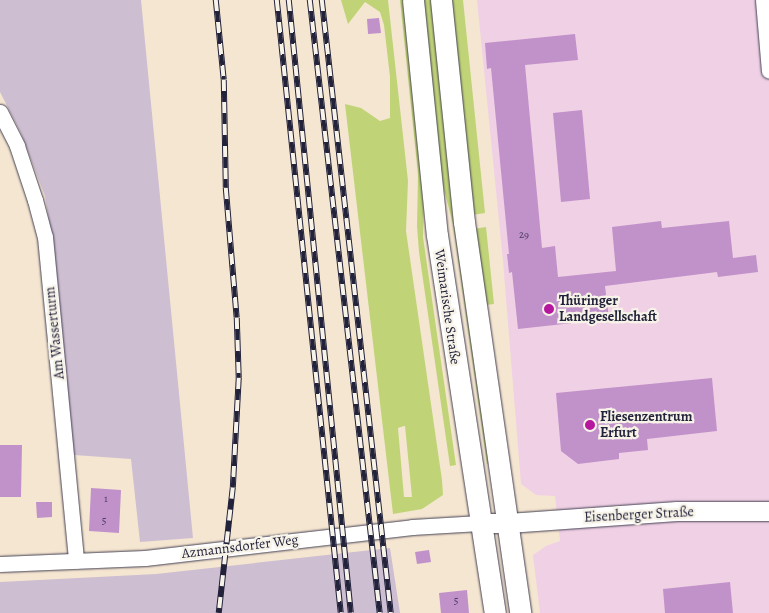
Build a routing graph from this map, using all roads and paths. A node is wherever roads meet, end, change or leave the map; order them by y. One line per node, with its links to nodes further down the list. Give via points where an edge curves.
1 (413, 0): 7 (main road, Weimarische Straße, via 437,235)
2 (441, 0): 8 (main road, Weimarische Straße, via 464,222)
3 (763, 0): 4 (street)
4 (769, 71)
5 (0, 112): 9 (street, Am Wasserturm, via 36,200 45,237)
6 (769, 511): 8 (street, Eisenberger Straße, via 677,512)
7 (480, 523): 8 (street, Eisenberger Straße); 9 (street, Azmannsdorfer Weg, via 412,527 144,558); 11 (main road, Weimarische Straße)
8 (508, 523): 12 (main road, Weimarische Straße)
9 (76, 560): 10 (street, Azmannsdorfer Weg)
10 (0, 564)
11 (495, 613)
12 (520, 613)

